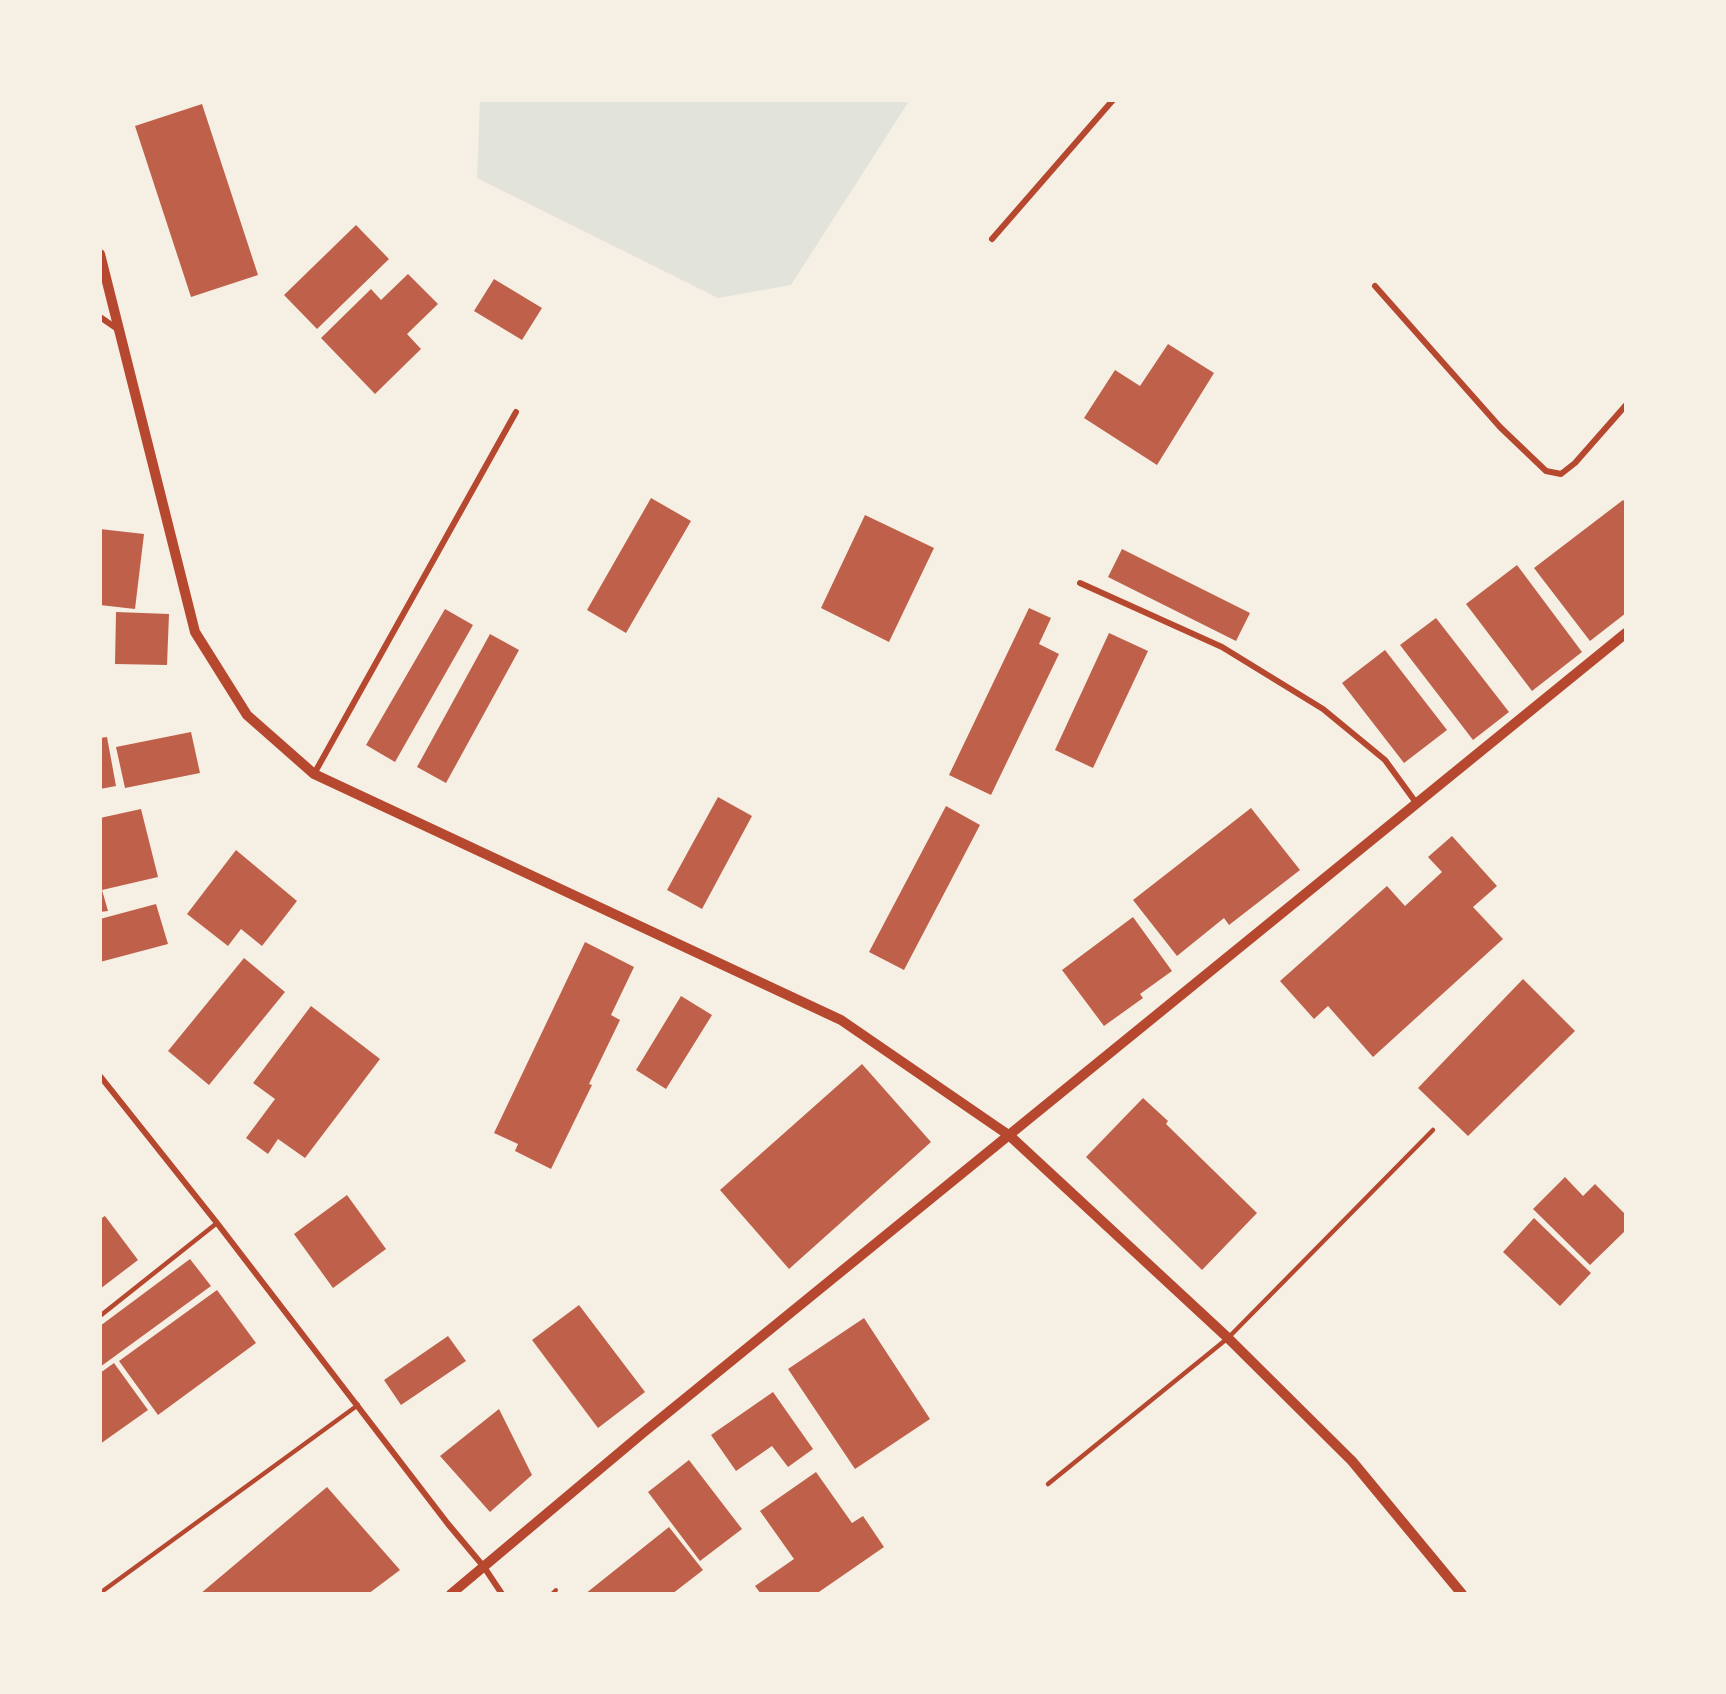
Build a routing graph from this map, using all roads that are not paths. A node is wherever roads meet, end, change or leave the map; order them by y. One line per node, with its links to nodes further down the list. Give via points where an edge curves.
1 (1113, 100): 2 (street)
2 (992, 239)
3 (100, 254): 6 (street)
4 (1375, 286): 7 (street, via 1500,427 1546,471 1561,474 1575,463)
5 (100, 317): 6 (street)
6 (120, 330): 11 (street, via 195,632 247,715)
7 (1626, 405)
8 (516, 412): 11 (street)
9 (1080, 583): 12 (street, via 1222,647 1323,709 1385,760)
10 (1626, 633): 12 (street)
11 (314, 774): 15 (street, via 841,1020)
12 (1417, 804): 15 (street)
13 (100, 1076): 16 (street)
14 (1433, 1130): 18 (lane)
15 (1010, 1136): 18 (street); 21 (street, via 644,1432)
16 (217, 1223): 17 (lane); 19 (street)
17 (100, 1316)
18 (1228, 1338): 20 (lane); 25 (street, via 1352,1461)
19 (358, 1405): 21 (street); 22 (lane)
20 (1048, 1484)
21 (484, 1567): 23 (street); 24 (street)
22 (100, 1593)
23 (451, 1593)
24 (502, 1593)
25 (1462, 1593)

